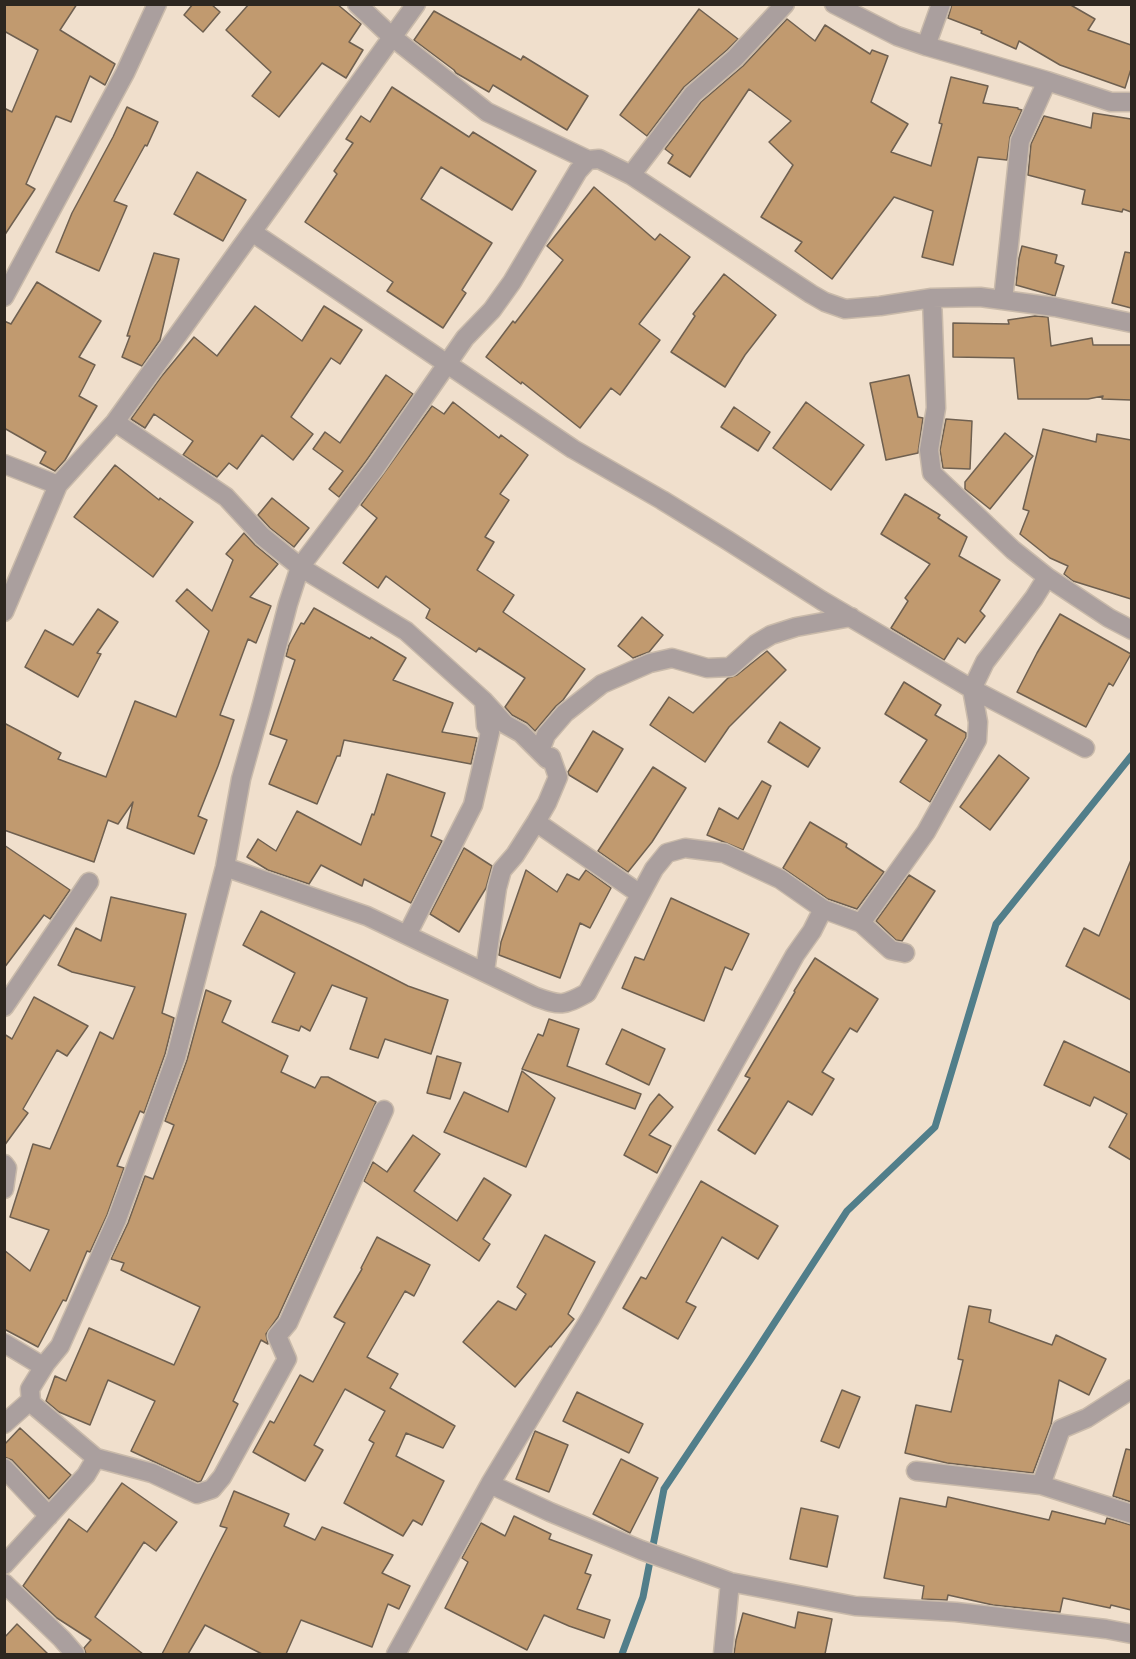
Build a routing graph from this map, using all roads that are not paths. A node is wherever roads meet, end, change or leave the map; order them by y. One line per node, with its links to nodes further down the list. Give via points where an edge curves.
1 (157, 4): 14 (street, via 125,74)
2 (357, 4): 7 (street)
3 (416, 4): 7 (street)
4 (785, 4): 12 (street, via 735,58 693,94)
5 (834, 4): 8 (street)
6 (941, 4): 8 (street)
7 (391, 36): 11 (street, via 487,112); 13 (street)
8 (926, 46): 9 (street)
9 (1047, 81): 10 (street, via 1111,102); 16 (street, via 1020,141)
10 (1131, 102)
11 (588, 160): 12 (street, via 599,159); 18 (street, via 512,282 465,338)
12 (631, 175): 15 (street, via 825,302 845,309)
13 (252, 232): 18 (street); 19 (street)
14 (4, 297)
15 (932, 298): 16 (street); 23 (street, via 936,397 929,450 932,473)
16 (1003, 300): 17 (street)
17 (1131, 323)
18 (448, 365): 22 (street); 25 (street, via 573,449)
19 (115, 422): 21 (street); 22 (street, via 226,497 262,536)
20 (4, 464): 21 (street)
21 (58, 485): 24 (street)
22 (300, 567): 28 (street, via 406,631); 32 (street, via 241,779)
23 (1047, 577): 26 (street); 27 (street, via 985,662)
24 (4, 612)
25 (851, 617): 27 (street); 30 (street, via 771,635 730,667 707,668 672,658 650,663 602,684 565,712 546,735)
26 (1131, 630)
27 (972, 689): 29 (street); 36 (street, via 977,740 926,832)
28 (484, 701): 30 (street, via 505,724); 37 (street, via 490,732 473,805)
29 (1086, 748)
30 (540, 751): 31 (street, via 547,759 551,757 558,777)
31 (536, 822): 34 (street); 39 (street, via 502,870)
32 (225, 867): 37 (street, via 367,916); 45 (street, via 176,1057 117,1219 60,1346)
33 (89, 882): 40 (street)
34 (640, 894): 35 (street, via 667,853 685,848 724,853 780,879); 39 (street, via 587,993 570,1002 556,1005)
35 (823, 909): 36 (street); 52 (street, via 591,1317)
36 (861, 923): 38 (street, via 891,950)
37 (407, 935): 39 (street)
38 (904, 953)
39 (485, 971)
40 (4, 1007)
41 (384, 1110): 49 (street, via 288,1323 276,1336 287,1359 222,1477 212,1489 197,1494 152,1473)
42 (4, 1164): 43 (street)
43 (4, 1189)
44 (4, 1343): 45 (street, via 39,1364)
45 (46, 1363): 47 (street, via 30,1389)
46 (1131, 1389): 53 (street, via 1087,1418 1061,1429)
47 (31, 1400): 48 (street); 49 (street)
48 (4, 1424)
49 (96, 1458): 55 (street, via 86,1475)
50 (4, 1468): 55 (street)
51 (915, 1472): 53 (street)
52 (490, 1484): 57 (street, via 641,1550); 61 (street)
53 (1041, 1485): 54 (street)
54 (1131, 1514)
55 (48, 1516): 56 (street)
56 (4, 1565)
57 (730, 1582): 59 (street, via 855,1606 956,1612); 62 (street)
58 (4, 1583): 60 (street)
59 (1131, 1634)
60 (75, 1654)
61 (396, 1654)
62 (723, 1654)

